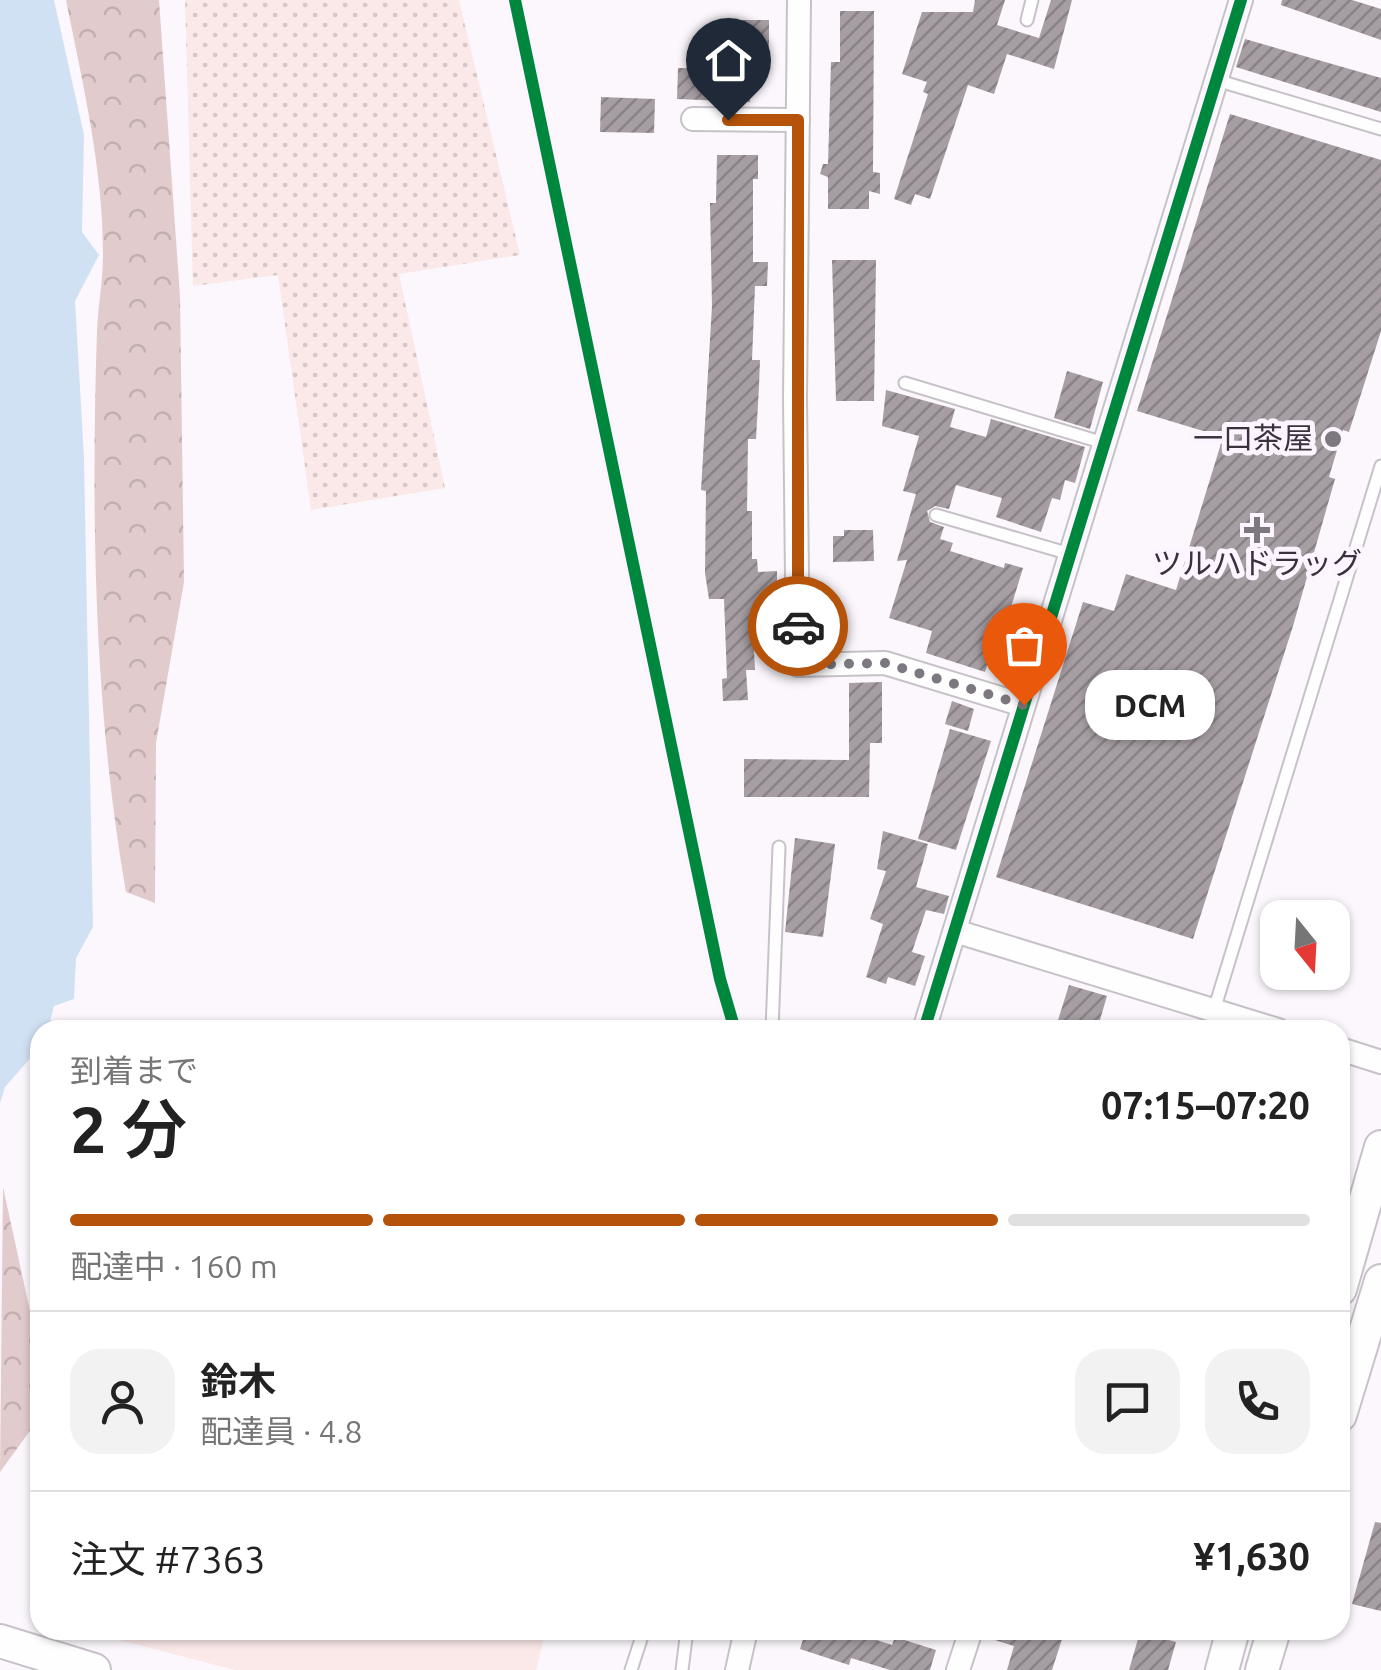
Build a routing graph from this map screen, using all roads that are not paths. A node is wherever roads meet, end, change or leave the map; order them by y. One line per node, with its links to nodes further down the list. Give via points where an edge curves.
1 (799, 0): 7 (street)
2 (1032, 0): 4 (lane)
3 (1241, 0): 5 (street)
4 (1026, 20)
5 (1216, 80): 8 (lane); 10 (street)
6 (693, 119): 7 (street)
7 (798, 120): 14 (street, via 798,665 885,663)
8 (1381, 129)
9 (906, 383): 10 (lane)
10 (1104, 444): 13 (street)
11 (1381, 466): 17 (lane)
12 (936, 515): 13 (lane)
13 (1070, 554): 14 (street)
14 (1024, 705): 16 (street)
15 (778, 847): 18 (lane)
16 (955, 931): 17 (street); 19 (street)
17 (1214, 1010): 20 (street)
18 (772, 1020)
19 (927, 1020)
20 (1246, 1020)
21 (1350, 1052): 22 (street)
22 (1381, 1062)
23 (1381, 1148): 24 (street)
24 (1350, 1255)
25 (1350, 1299): 26 (street)
26 (1378, 1300): 27 (street)
27 (1350, 1385)
28 (641, 1640): 36 (lane)
29 (686, 1640): 37 (lane)
30 (744, 1640): 38 (street)
31 (968, 1640): 39 (street)
32 (1230, 1640): 40 (street)
33 (1271, 1640): 41 (street)
34 (0, 1641): 35 (street)
35 (94, 1670)
36 (632, 1670)
37 (682, 1670)
38 (737, 1670)
39 (958, 1670)
40 (1222, 1670)
41 (1262, 1670)

